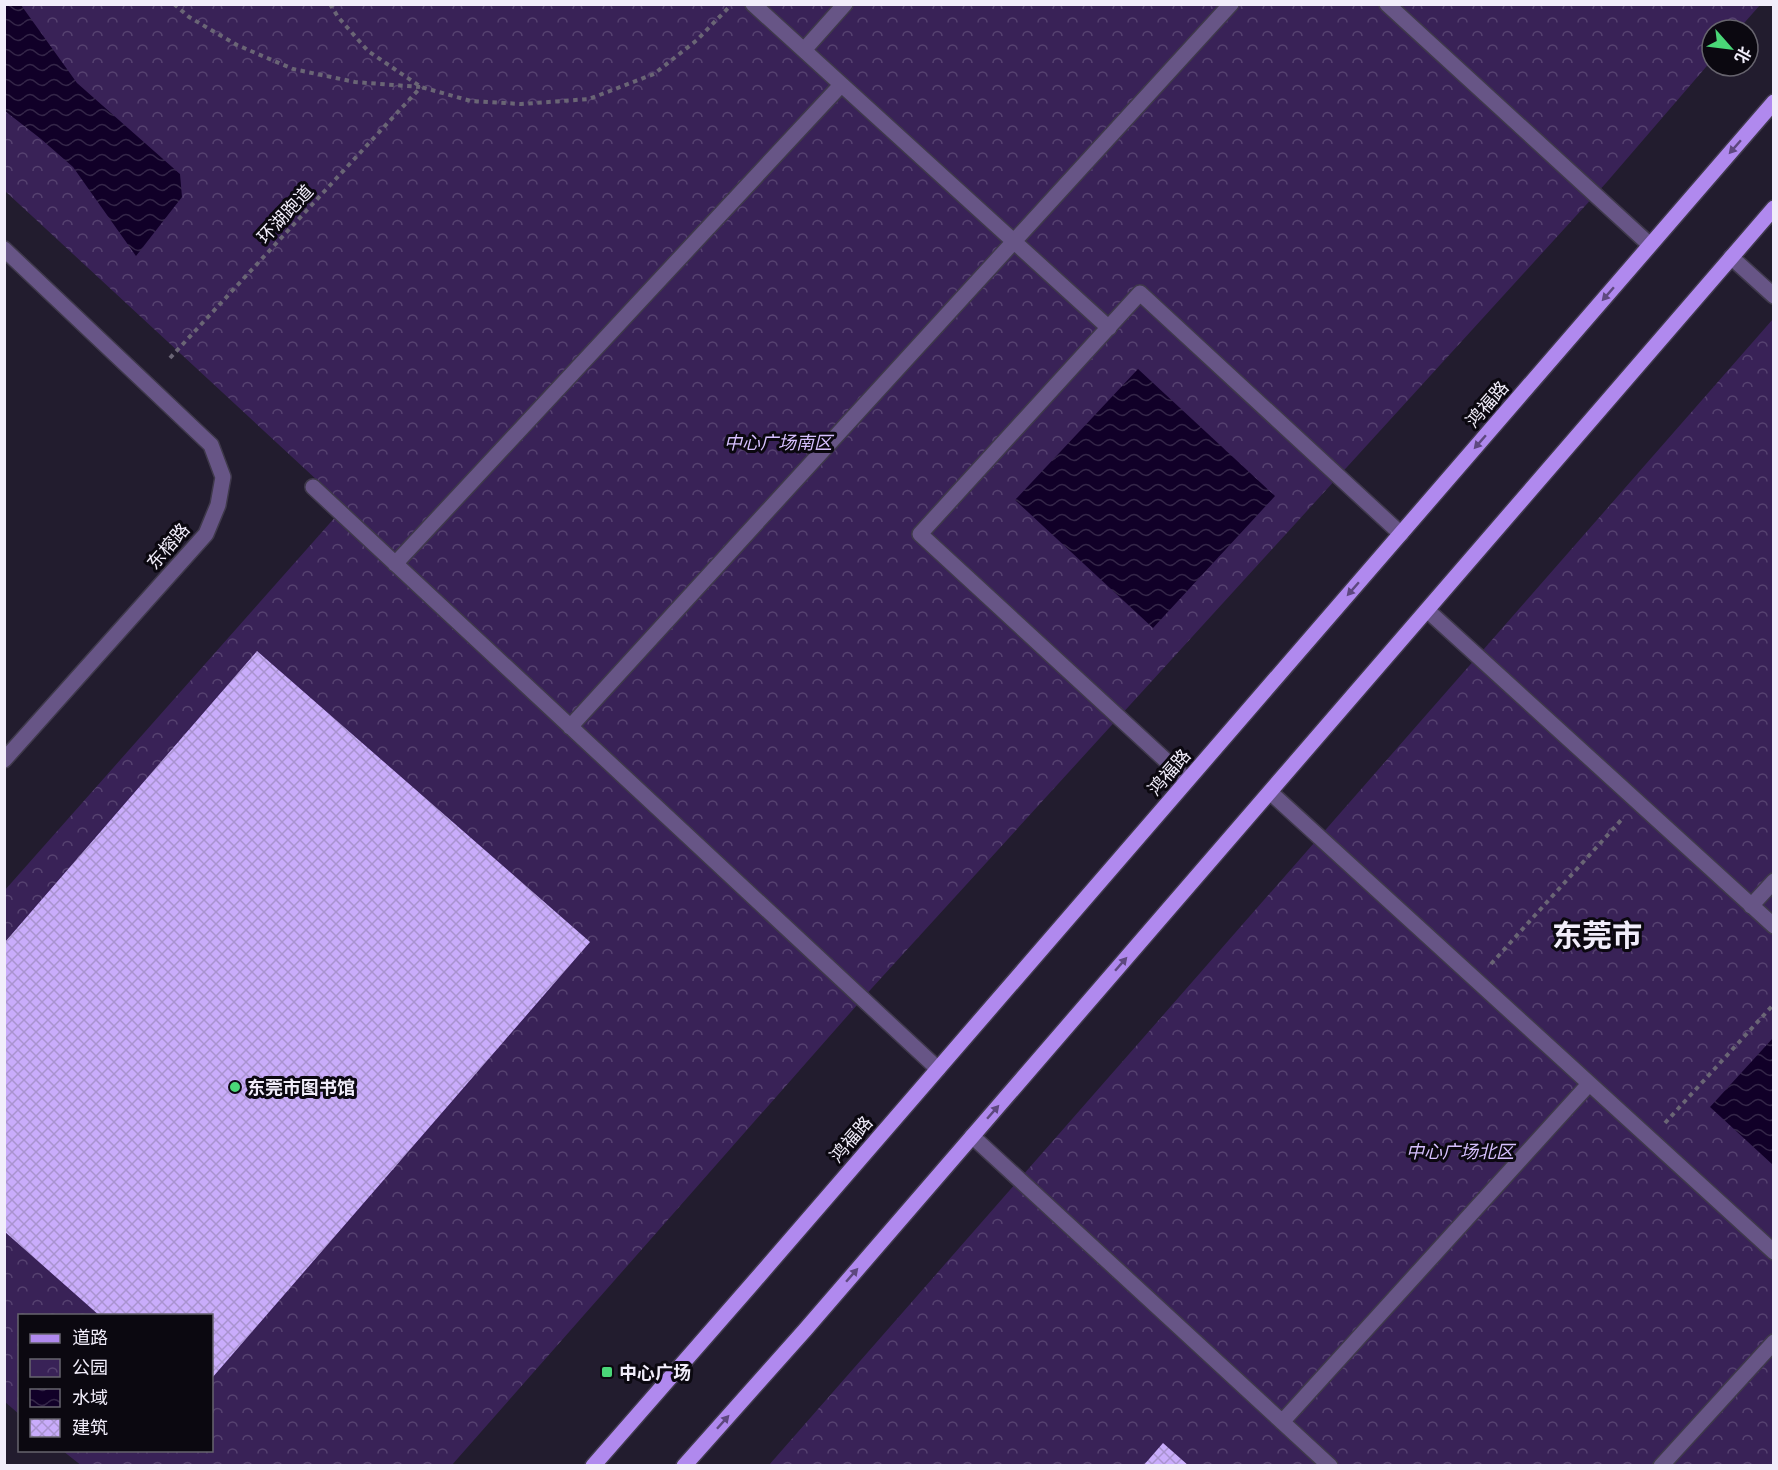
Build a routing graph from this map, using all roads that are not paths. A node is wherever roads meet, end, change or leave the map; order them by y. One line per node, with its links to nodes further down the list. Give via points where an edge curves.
1 (753, 4): 5 (street)
2 (845, 4): 5 (street)
3 (1231, 4): 9 (street)
4 (1387, 4): 10 (street)
5 (804, 51): 6 (street)
6 (841, 85): 9 (street); 17 (street)
7 (1773, 102): 10 (main road, 鸿福路, one-way to 10)
8 (1773, 208): 12 (main road)
9 (1014, 242): 14 (street); 19 (street)
10 (1650, 245): 16 (main road, 鸿福路, one-way to 16)
11 (4, 249): 20 (street, 东榕路, via 211,445 223,477 218,505 206,534)
12 (1731, 257): 13 (street); 18 (main road)
13 (1773, 296)
14 (1109, 328): 16 (street, via 1140,293); 21 (street, via 921,534)
15 (313, 488): 17 (street)
16 (1401, 534): 21 (main road, 鸿福路, one-way to 21)
17 (395, 564): 19 (street)
18 (1426, 610): 22 (main road); 24 (street)
19 (570, 727): 26 (street)
20 (4, 760)
21 (1187, 780): 26 (main road, 鸿福路)
22 (1270, 792): 27 (street); 28 (main road, one-way to 22)
23 (1773, 881): 24 (street)
24 (1751, 906): 25 (street)
25 (1773, 926)
26 (938, 1069): 32 (main road, 鸿福路)
27 (1589, 1084): 29 (street); 31 (street)
28 (972, 1136): 31 (street); 33 (main road, one-way to 28)
29 (1773, 1252)
30 (1773, 1342): 35 (street)
31 (1282, 1422): 34 (street)
32 (593, 1466)
33 (684, 1466)
34 (1330, 1466)
35 (1661, 1466)

